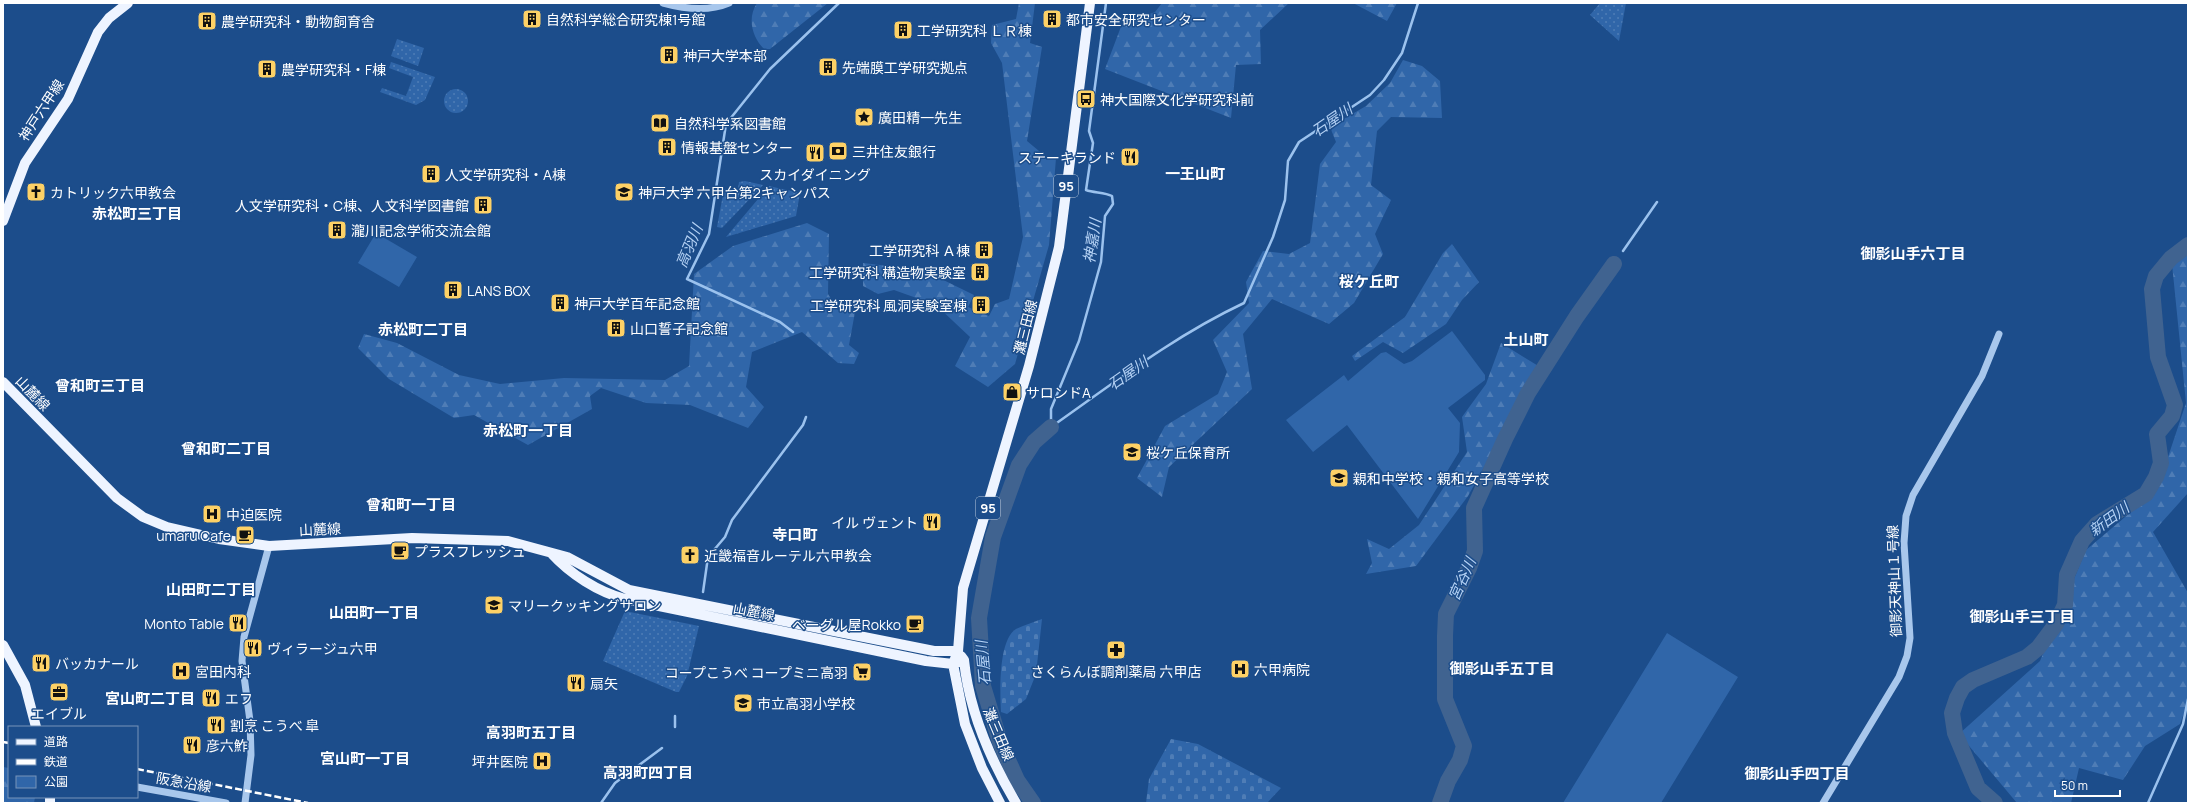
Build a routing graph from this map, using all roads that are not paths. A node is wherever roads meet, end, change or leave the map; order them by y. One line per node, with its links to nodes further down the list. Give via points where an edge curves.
1 (128, 3): 5 (main road, 神戸六甲線, via 109,18 98,32 68,99 25,163)
2 (663, 3): 3 (street, via 683,8 705,9 719,8)
3 (729, 3)
4 (1090, 3): 11 (main road, 灘三田線 / 95, via 1059,247 1027,374 963,588)
5 (3, 221)
6 (1999, 334): 20 (street, 御影天神山１号線, via 1982,376 1914,495 1906,516 1904,543 1910,638 1907,656 1899,677)
7 (3, 382): 8 (main road, 山麓線, via 110,492 143,517 168,527 204,536)
8 (269, 546): 9 (main road, 山麓線, via 412,538 461,538 508,541); 17 (street, via 244,638 242,661 250,721 251,755)
9 (551, 553): 11 (main road, 山麓線, via 567,557 629,590 934,651); 13 (main road, 山麓線, via 563,567 617,597 926,662)
10 (3, 646): 14 (main road, via 25,685)
11 (958, 651): 12 (main road, 灘三田線); 13 (main road, 灘三田線 / 95)
12 (964, 660): 13 (main road, 山麓線); 19 (main road, 灘三田線, via 972,706 994,762)
13 (953, 664): 18 (main road, 灘三田線, via 964,724)
14 (36, 726)
15 (138, 787): 16 (street, 阪急沿線)
16 (226, 803)
17 (245, 803)
18 (1000, 803)
19 (1016, 803)
20 (1823, 803)

